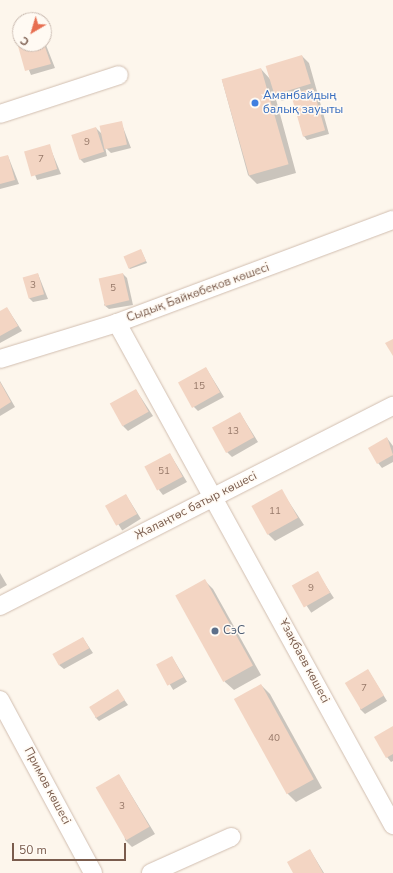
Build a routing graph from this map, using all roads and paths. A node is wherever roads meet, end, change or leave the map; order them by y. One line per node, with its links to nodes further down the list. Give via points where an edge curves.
1 (119, 75): 2 (street)
2 (0, 114)
3 (393, 220): 4 (street, Сыдық Байкөбеков көшесі)
4 (117, 323): 5 (street, Сыдық Байкөбеков көшесі); 7 (street, Ұзақбаев көшесі)
5 (0, 359)
6 (393, 406): 7 (street, Жалаңтөс батыр көшесі)
7 (216, 497): 8 (street, Жалаңтөс батыр көшесі); 10 (street, Ұзақбаев көшесі)
8 (0, 606)
9 (1, 705): 12 (street, Примов көшесі)
10 (393, 825)
11 (232, 837): 13 (street)
12 (93, 873)
13 (151, 873)

